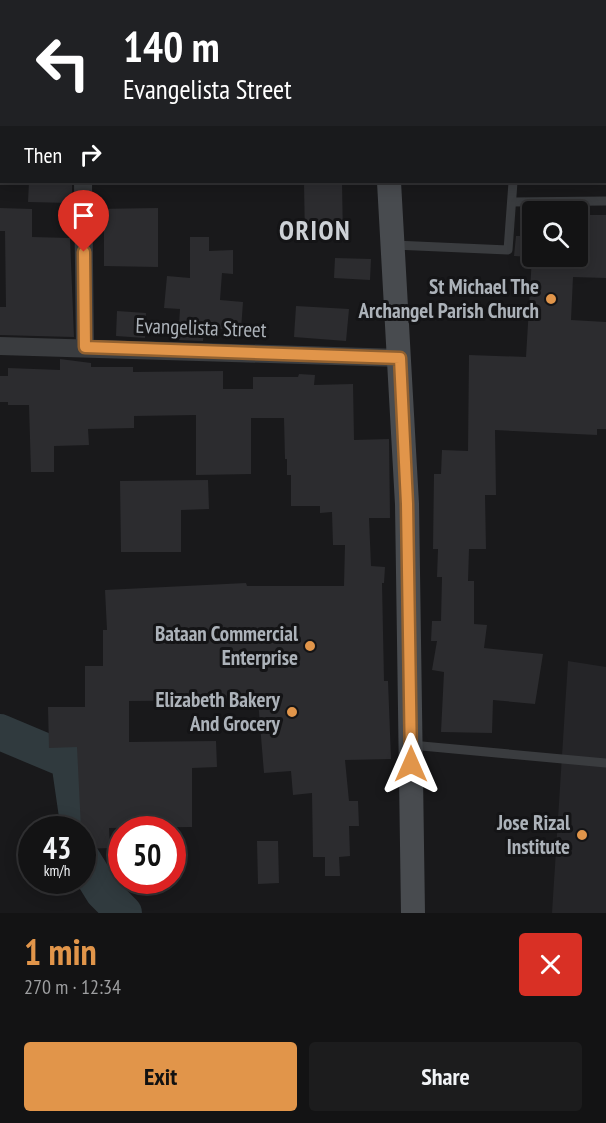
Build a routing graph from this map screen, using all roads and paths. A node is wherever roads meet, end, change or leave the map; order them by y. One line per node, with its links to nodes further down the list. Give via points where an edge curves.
1 (82, 183): 8 (street)
2 (389, 183): 6 (main road)
3 (513, 183): 5 (lane)
4 (606, 201): 5 (lane)
5 (512, 202): 6 (lane, via 508,250)
6 (393, 245): 9 (main road)
7 (0, 346): 8 (street, Evangelista Street)
8 (85, 347): 9 (street, Evangelista Street)
9 (400, 358): 10 (main road)
10 (411, 745): 11 (lane); 12 (main road)
11 (606, 763)
12 (413, 913)

